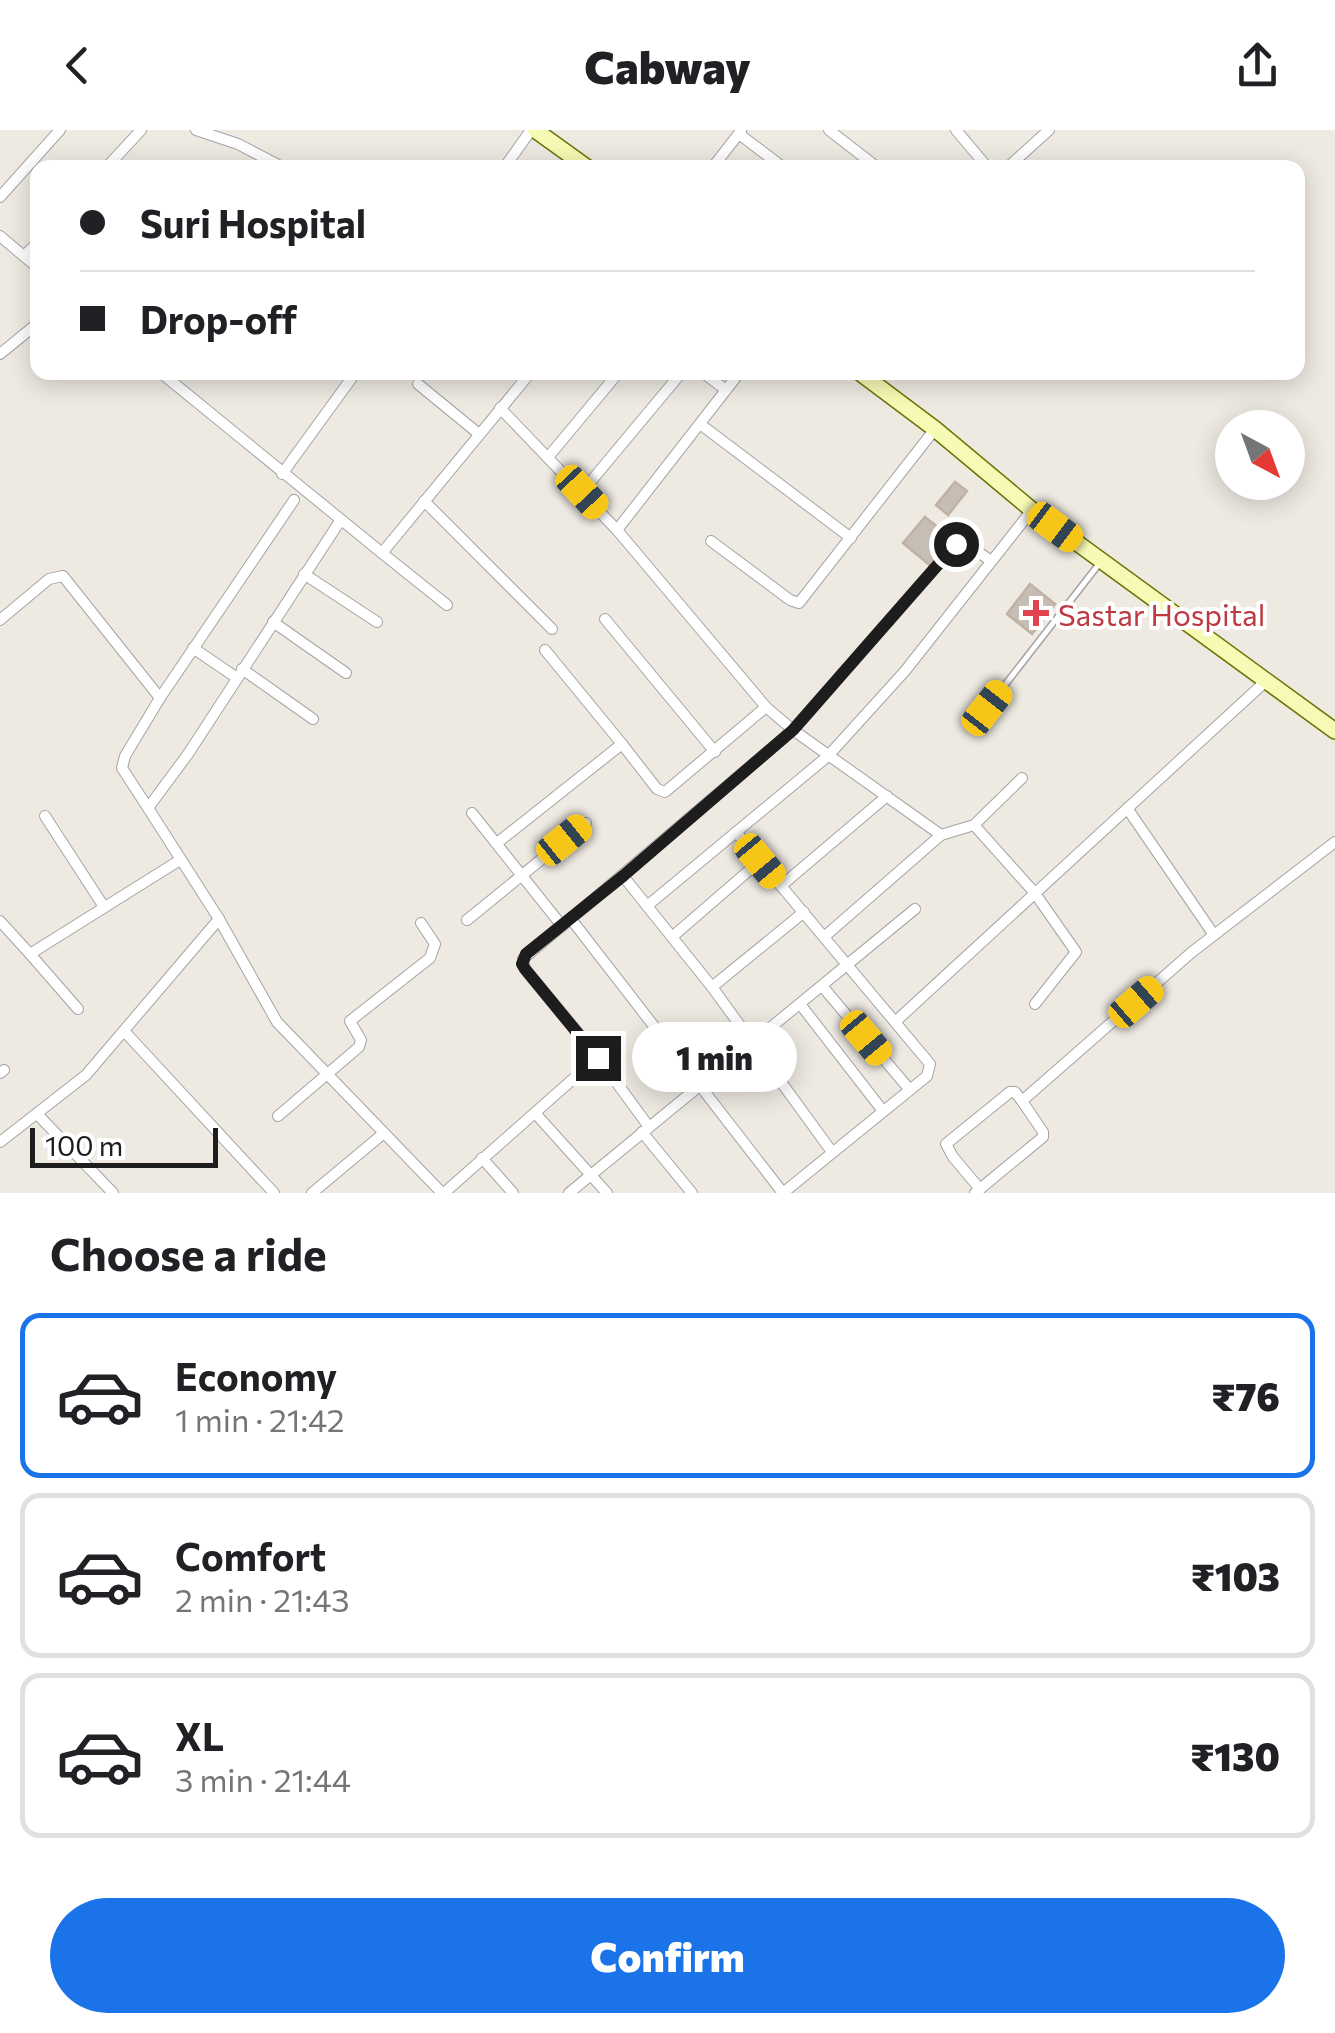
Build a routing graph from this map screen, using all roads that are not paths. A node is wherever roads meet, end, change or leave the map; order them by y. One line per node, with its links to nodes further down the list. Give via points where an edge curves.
1 (60, 130): 9 (street)
2 (141, 130): 10 (street)
3 (196, 130): 11 (street)
4 (533, 130): 12 (street); 13 (main road)
5 (829, 130): 16 (street)
6 (956, 130): 17 (street)
7 (1049, 130): 18 (street)
8 (740, 132): 14 (street); 15 (street)
9 (33, 160)
10 (113, 160)
11 (269, 160)
12 (510, 160)
13 (576, 160)
14 (718, 160)
15 (774, 160)
16 (868, 160)
17 (981, 160)
18 (1016, 160)
19 (30, 164): 20 (street)
20 (0, 197)
21 (0, 236): 23 (street)
22 (30, 250): 23 (street)
23 (24, 256): 24 (street)
24 (30, 261)
25 (30, 330): 26 (street)
26 (0, 354)
27 (170, 380): 42 (street)
28 (350, 380): 42 (street)
29 (524, 380): 37 (street)
30 (612, 380): 41 (street)
31 (675, 380): 43 (street)
32 (713, 380): 36 (street)
33 (734, 380): 36 (street)
34 (870, 380): 39 (main road)
35 (418, 384): 40 (street)
36 (726, 390): 38 (street)
37 (500, 408): 40 (street); 41 (street)
38 (700, 424): 48 (street); 49 (street)
39 (936, 429): 46 (main road); 49 (street)
40 (479, 434): 45 (street)
41 (549, 456): 43 (street)
42 (282, 474): 47 (street)
43 (582, 492): 48 (street)
44 (294, 500): 61 (street)
45 (424, 501): 51 (street); 60 (street)
46 (1032, 510): 52 (street); 53 (main road)
47 (340, 520): 51 (street); 54 (street)
48 (617, 530): 67 (street)
49 (851, 538): 50 (street, via 800,603)
50 (711, 541)
51 (382, 552): 55 (street)
52 (991, 561): 70 (street, via 964,541 956,544); 74 (street, via 906,671)
53 (1101, 561): 65 (main road); 68 (lane)
54 (304, 574): 58 (street); 59 (street)
55 (447, 605)
56 (0, 620): 66 (street, via 49,579 63,576)
57 (605, 620): 73 (street)
58 (273, 622): 63 (street); 64 (street)
59 (377, 622)
60 (552, 629)
61 (194, 648): 64 (street); 66 (street)
62 (546, 650): 72 (street)
63 (346, 673)
64 (240, 674): 69 (street); 77 (street)
65 (1266, 681): 71 (main road); 78 (street)
66 (160, 698): 77 (street, via 122,762)
67 (766, 707): 70 (street); 73 (street)
68 (987, 708)
69 (313, 719)
70 (793, 730): 74 (street); 90 (street)
71 (1335, 731)
72 (622, 744): 73 (street, via 665,792); 86 (street)
73 (715, 752)
74 (828, 756): 76 (street); 83 (street)
75 (1022, 778): 82 (street)
76 (887, 796): 84 (street); 91 (street)
77 (148, 808): 87 (street)
78 (1127, 808): 92 (street); 102 (street)
79 (472, 813): 86 (street)
80 (45, 816): 94 (street)
81 (586, 823): 89 (street)
82 (974, 824): 84 (street); 92 (street)
83 (736, 832): 88 (street); 93 (street)
84 (941, 835): 104 (street)
85 (1335, 842): 102 (street)
86 (496, 844): 89 (street)
87 (180, 860): 94 (street); 97 (street)
88 (760, 861): 91 (street); 103 (street)
89 (522, 875): 98 (street); 100 (street)
90 (623, 876): 93 (street); 100 (street)
91 (781, 886): 96 (street)
92 (1034, 892): 110 (street, via 1076,952); 112 (street)
93 (647, 906): 103 (street)
94 (104, 907): 105 (street)
95 (915, 910): 106 (street)
96 (804, 912): 104 (street); 108 (street)
97 (219, 919): 113 (street); 116 (street, via 277,1022)
98 (467, 920)
99 (0, 921): 105 (street)
100 (566, 922): 115 (street, via 522,964); 117 (street)
101 (421, 923): 116 (street, via 432,936 430,958 350,1021 361,1044)
102 (1214, 935): 119 (street)
103 (672, 937): 108 (street)
104 (824, 937): 106 (street)
105 (30, 954): 111 (street)
106 (848, 964): 107 (street); 112 (street)
107 (822, 986): 109 (street); 118 (street)
108 (712, 987): 114 (street)
109 (800, 1004): 114 (street); 120 (street)
110 (1034, 1004)
111 (78, 1009)
112 (895, 1022): 118 (street, via 930,1064 930,1073)
113 (126, 1032): 122 (street); 132 (street)
114 (752, 1044): 117 (street); 127 (street)
115 (598, 1058): 121 (street); 124 (street)
116 (328, 1074): 123 (street); 125 (street)
117 (698, 1085): 124 (street); 127 (street, via 783,1193)
118 (910, 1090): 120 (street)
119 (1022, 1101): 130 (street, via 1043,1137); 130 (street, via 1010,1092 946,1144)
120 (883, 1110): 127 (street)
121 (535, 1113): 128 (street); 129 (street)
122 (38, 1114): 126 (street); 131 (street)
123 (278, 1116)
124 (646, 1130): 129 (street); 138 (street)
125 (384, 1133): 133 (street); 134 (street)
126 (0, 1142)
127 (832, 1152)
128 (482, 1158): 134 (street); 135 (street)
129 (591, 1174): 136 (street); 137 (street)
130 (977, 1191)
131 (113, 1193)
132 (274, 1193)
133 (312, 1193)
134 (443, 1193)
135 (512, 1193)
136 (569, 1193)
137 (606, 1193)
138 (692, 1193)

